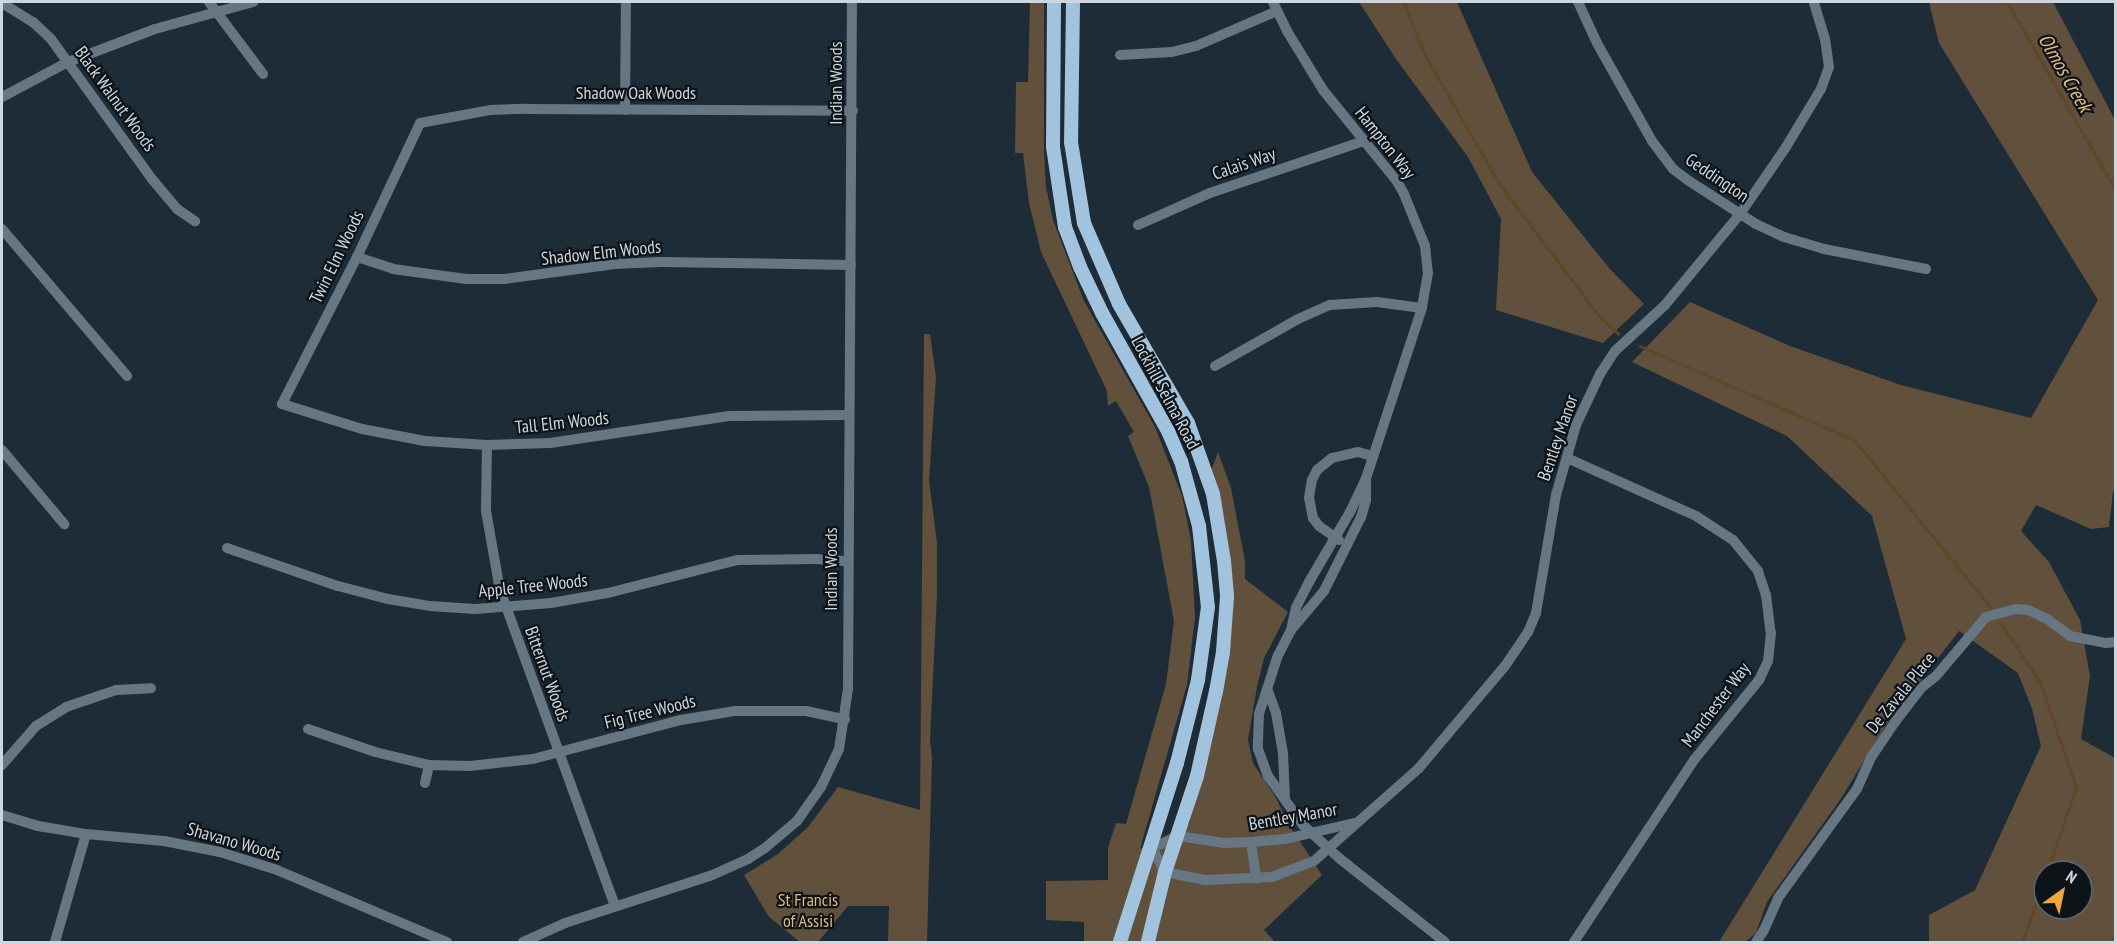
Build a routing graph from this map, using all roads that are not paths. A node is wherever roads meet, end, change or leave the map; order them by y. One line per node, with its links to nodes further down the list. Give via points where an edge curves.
1 (253, 2): 9 (street)
2 (626, 2): 15 (street)
3 (852, 2): 16 (street, Indian Woods)
4 (1054, 2): 28 (main road, Lockhill Selma Road, via 1053,147 1058,190 1065,227)
5 (1073, 2): 26 (main road, Lockhill Selma Road, via 1071,142 1076,185 1084,223)
6 (1578, 2): 19 (street, Geddington, via 1662,156 1689,181)
7 (1814, 2): 19 (street, Bentley Manor, via 1829,67 1821,89)
8 (2, 3): 12 (street, Black Walnut Woods, via 33,22)
9 (212, 6): 12 (street); 13 (street)
10 (1275, 6): 11 (street, via 1196,46 1172,52); 18 (street, Hampton Way, via 1312,74)
11 (1120, 55)
12 (68, 62): 14 (street); 20 (street, Black Walnut Woods, via 152,179 177,209)
13 (263, 74)
14 (2, 97)
15 (625, 110): 16 (street, Shadow Oak Woods); 17 (street, Shadow Oak Woods, via 490,110)
16 (853, 111): 24 (street, Indian Woods)
17 (420, 123): 23 (street, Twin Elm Woods)
18 (1364, 141): 21 (street, Calais Way, via 1210,193); 27 (street, Hampton Way, via 1396,180 1422,238 1428,273)
19 (1740, 214): 25 (street, Geddington, via 1770,231 1824,249); 36 (street, Bentley Manor, via 1665,305 1629,336 1607,362 1576,425)
20 (195, 221)
21 (1138, 225)
22 (2, 229): 30 (street)
23 (357, 257): 24 (street, Shadow Elm Woods, via 393,269 466,279 504,279 661,262); 31 (street, Twin Elm Woods)
24 (851, 265): 32 (street, Indian Woods)
25 (1926, 269)
26 (1119, 304): 28 (street); 59 (main road, Lockhill Selma Road, via 1188,423 1213,494 1224,561 1227,597 1223,652 1197,776)
27 (1422, 308): 29 (street, via 1377,302 1330,305); 35 (street, Hampton Way)
28 (1102, 313): 61 (main road, Lockhill Selma Road, via 1181,461 1193,500 1204,563 1208,607 1198,680)
29 (1215, 366)
30 (128, 375)
31 (282, 404): 33 (street, Tall Elm Woods, via 362,429 425,441)
32 (849, 415): 33 (street, Tall Elm Woods, via 729,416 550,444); 42 (street, Indian Woods)
33 (487, 446): 43 (street, Bitternut Woods, via 486,511)
34 (2, 450): 38 (street)
35 (1372, 456): 37 (street, Hampton Way); 39 (street, via 1358,452 1332,458 1317,470 1312,480 1309,498 1313,518)
36 (1567, 458): 56 (street, Bentley Manor, via 1549,527 1541,592 1528,632 1505,666 1419,768); 72 (street, Manchester Way, via 1696,516 1733,540 1758,571 1771,633 1768,661 1759,681 1694,760)
37 (1366, 478): 39 (street, Hampton Way); 40 (street, Hampton Way, via 1366,500)
38 (64, 524)
39 (1334, 538): 40 (street); 44 (street, Hampton Way, via 1296,608)
40 (1347, 545): 44 (street, Hampton Way, via 1324,591)
41 (227, 548): 43 (street, Apple Tree Woods, via 388,599 430,606)
42 (847, 561): 43 (street, Apple Tree Woods, via 737,560 608,593); 48 (street, Indian Woods)
43 (505, 607): 50 (street, Bitternut Woods)
44 (1291, 630): 47 (street, Hampton Way, via 1278,655)
45 (2115, 642): 73 (street, De Zavala Place, via 2070,636 2028,610 1986,616 1895,722 1872,756 1857,789 1778,898)
46 (151, 688): 51 (street, via 116,690 66,707 36,726)
47 (1268, 691): 54 (street, via 1283,753); 54 (street, Hampton Way, via 1259,714 1258,749 1268,776)
48 (845, 718): 50 (street, Fig Tree Woods, via 806,711 735,711 700,716); 65 (street, Indian Woods, via 838,749 821,787 782,835 729,868)
49 (308, 729): 52 (street, Fig Tree Woods)
50 (558, 752): 52 (street, Fig Tree Woods, via 507,763); 65 (street, Bitternut Woods)
51 (2, 765)
52 (429, 765): 53 (street)
53 (425, 783)
54 (1285, 798): 57 (street, Hampton Way)
55 (2, 816): 58 (street, Shavano Woods)
56 (1354, 823): 57 (street, Bentley Manor); 62 (street, Bentley Manor)
57 (1311, 832): 60 (street, Bentley Manor); 62 (street, Hampton Way)
58 (86, 834): 66 (street); 67 (street, Shavano Woods, via 164,841 220,852 277,870)
59 (1178, 836): 60 (street, Bentley Manor, via 1224,843); 61 (street); 63 (main road, Lockhill Selma Road)
60 (1251, 842): 64 (street)
61 (1152, 848): 63 (street); 69 (main road, Lockhill Selma Road)
62 (1330, 849): 64 (street, Bentley Manor, via 1293,871); 71 (street)
63 (1165, 872): 64 (street, Bentley Manor, via 1205,880); 70 (main road, Lockhill Selma Road)
64 (1256, 879)
65 (615, 906): 68 (street, Indian Woods)
66 (56, 942)
67 (447, 942)
68 (523, 942)
69 (1120, 942)
70 (1148, 942)
71 (1445, 942)
72 (1574, 942)
73 (1755, 942)

